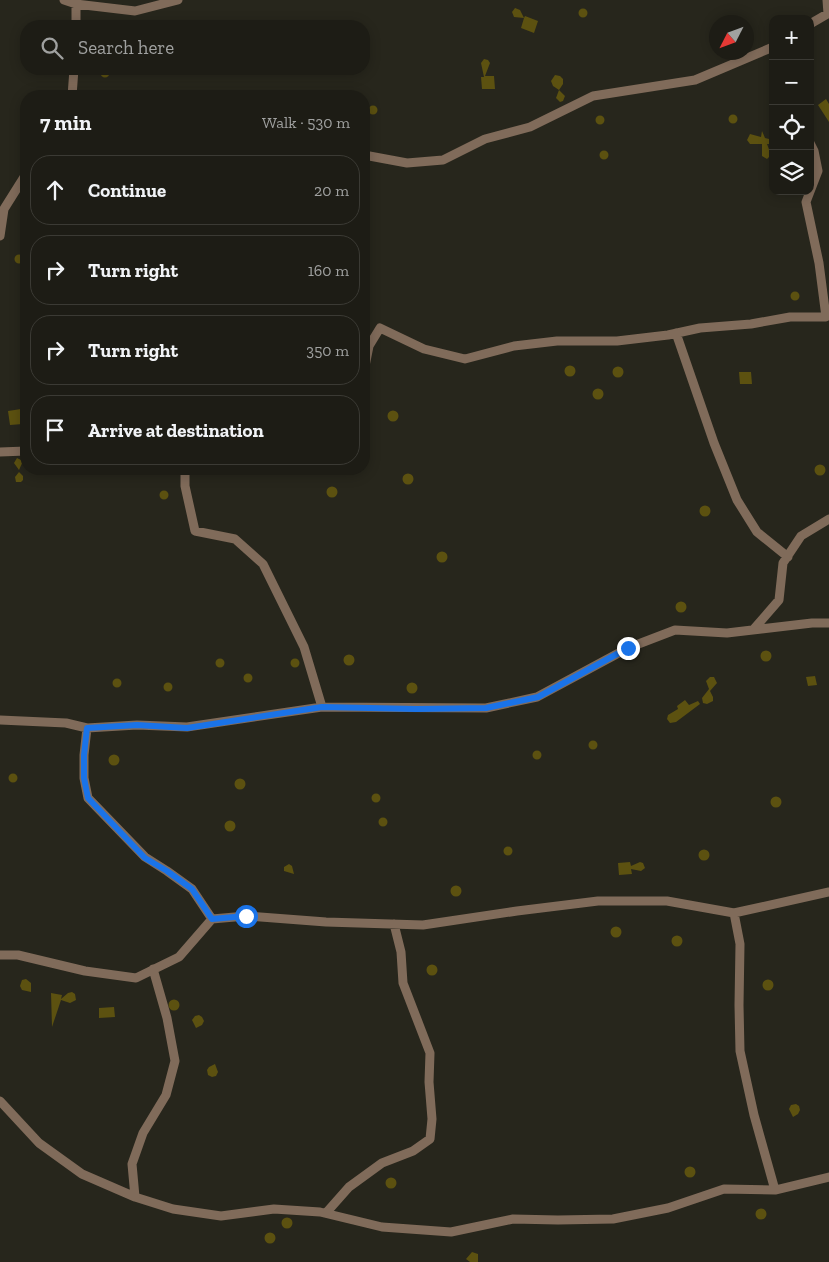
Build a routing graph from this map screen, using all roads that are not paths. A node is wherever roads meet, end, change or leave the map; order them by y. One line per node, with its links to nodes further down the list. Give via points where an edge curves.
1 (64, 0): 4 (street)
2 (178, 0): 4 (street, via 135,11)
3 (827, 0): 5 (street)
4 (76, 4): 6 (street)
5 (828, 14): 7 (street)
6 (76, 20)
7 (814, 22)
8 (769, 49): 12 (street, via 695,80 594,96 530,127 485,140 443,160 407,163)
9 (74, 75): 10 (street)
10 (72, 90)
11 (814, 150): 15 (street, via 818,171 806,202 826,317 790,317)
12 (370, 156)
13 (20, 184): 14 (street, via 4,209)
14 (0, 236)
15 (676, 333): 16 (street, via 617,341 557,341 514,346 465,359 424,349 380,328); 21 (street, via 737,500 757,532)
16 (370, 344)
17 (20, 451): 18 (street)
18 (0, 452)
19 (185, 475): 24 (street, via 195,531 236,539 263,564 304,647)
20 (829, 519): 21 (street, via 801,536)
21 (788, 557): 23 (street, via 784,563 779,600)
22 (829, 623): 23 (street)
23 (753, 630): 24 (street, via 727,633 675,630 628,648 538,697 486,708)
24 (322, 707): 26 (street, via 187,728 137,725)
25 (0, 720): 26 (street, via 66,723)
26 (87, 728): 29 (street, via 84,778 88,798 145,858 192,889)
27 (829, 892): 28 (street)
28 (734, 913): 30 (street, via 667,901 598,902 423,925); 35 (street, via 740,944 740,1051)
29 (212, 919): 30 (street, via 246,916); 32 (street, via 179,957)
30 (394, 924): 37 (street, via 401,952 403,984 430,1053 430,1139 413,1151 382,1163 349,1187)
31 (0, 955): 32 (street, via 18,955 85,971 136,978)
32 (153, 969): 36 (street, via 175,1061 166,1095 143,1133 132,1164)
33 (0, 1101): 36 (street, via 39,1143 82,1174)
34 (829, 1177): 35 (street)
35 (775, 1190): 37 (street, via 724,1189 668,1208 613,1219 513,1219 451,1232 382,1227)
36 (135, 1197): 37 (street, via 173,1209 221,1216 274,1208)
37 (326, 1213)

